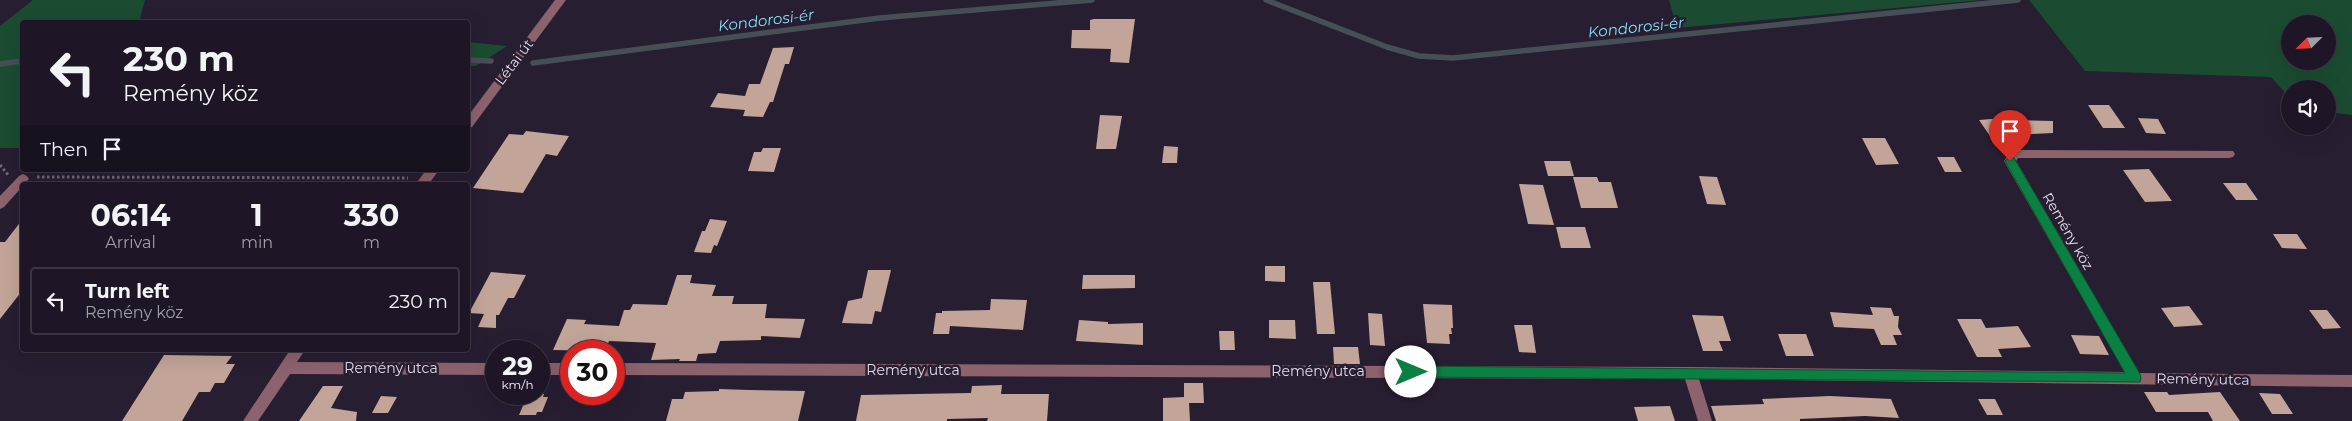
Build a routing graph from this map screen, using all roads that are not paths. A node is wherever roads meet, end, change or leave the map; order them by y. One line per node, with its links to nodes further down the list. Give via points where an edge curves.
1 (561, 0): 2 (street, Létai út)
2 (470, 121)
3 (2229, 154): 13 (street, Remény köz, via 2015,154 2010,161)
4 (23, 179): 6 (street)
5 (20, 182): 7 (street)
6 (20, 182)
7 (0, 204)
8 (297, 352): 9 (street)
9 (286, 368): 10 (street, Remény utca); 15 (street)
10 (485, 369)
11 (625, 369): 12 (street, Remény utca)
12 (1690, 372): 13 (street, Remény utca); 16 (street)
13 (2135, 378): 14 (street, Remény utca)
14 (2352, 381)
15 (250, 421)
16 (1705, 421)

